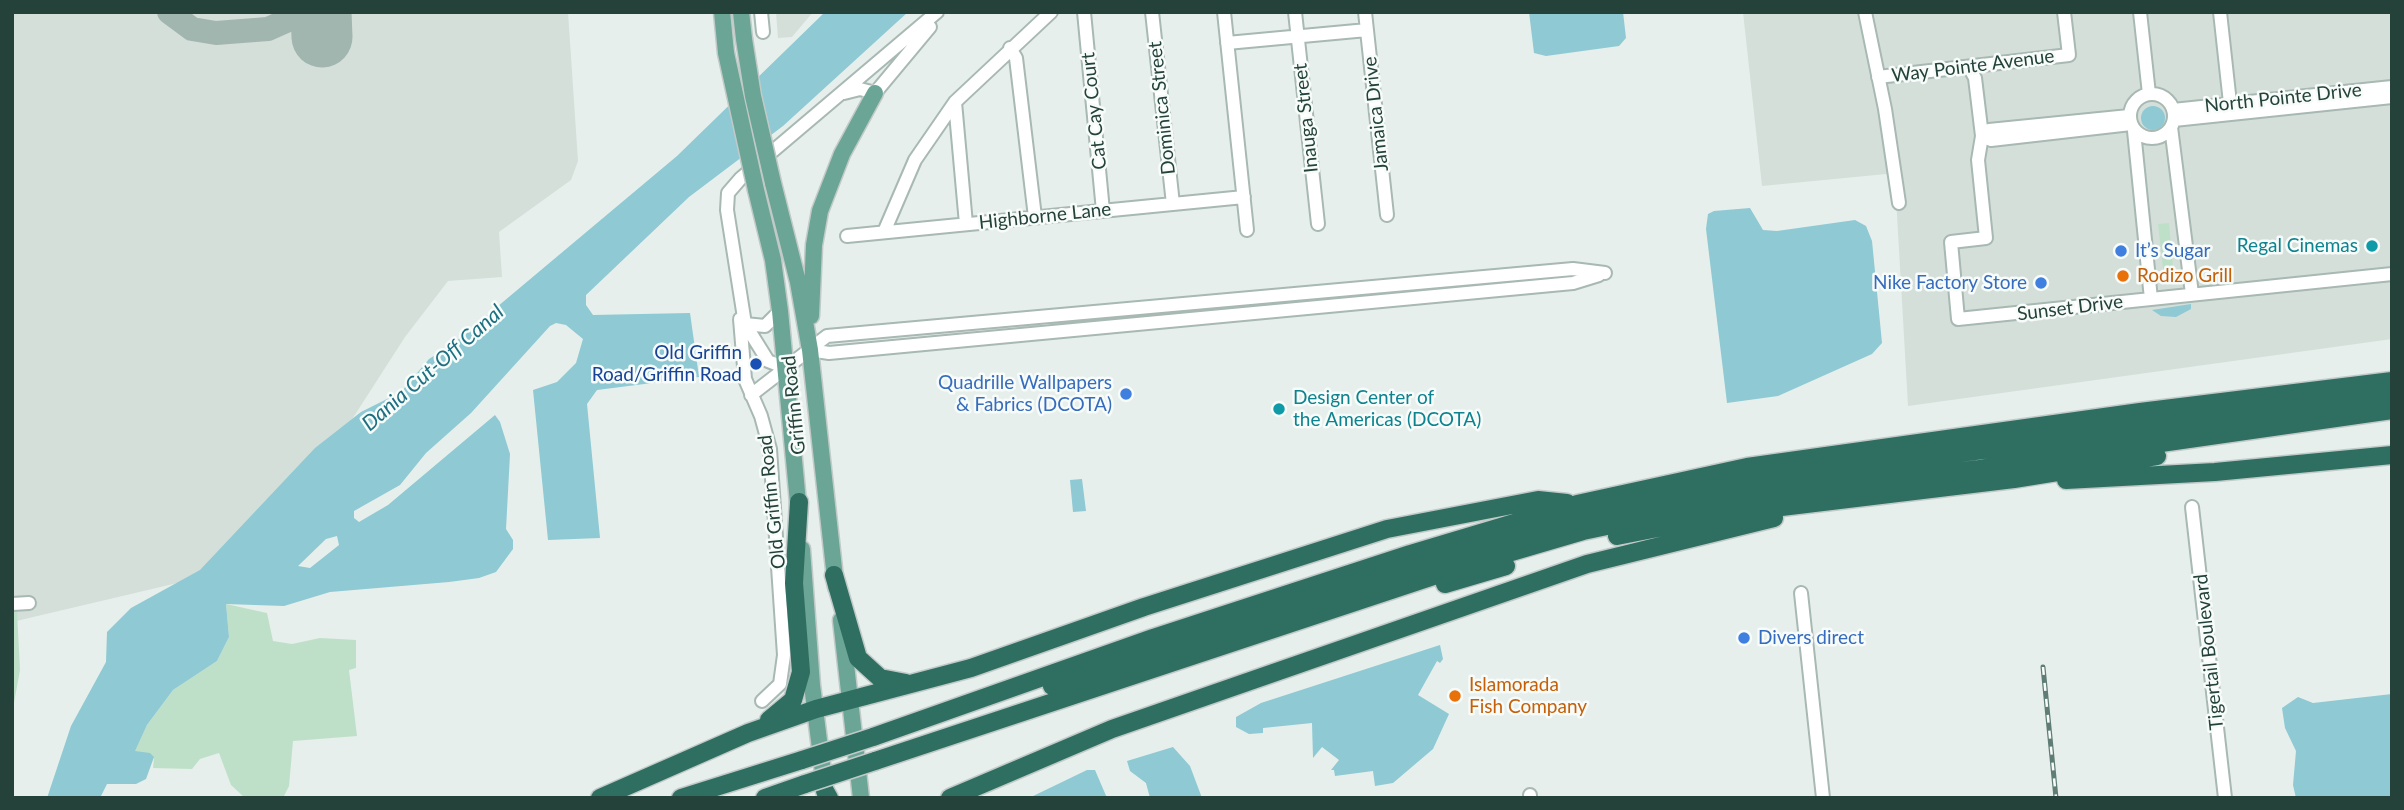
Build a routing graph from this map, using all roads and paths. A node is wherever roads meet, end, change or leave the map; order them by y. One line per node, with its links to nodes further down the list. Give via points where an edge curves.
1 (722, 12): 48 (main road, Griffin Road, bridge, via 726,53 773,260)
2 (741, 12): 50 (main road, Griffin Road, bridge, via 752,96 791,250)
3 (761, 12): 17 (street)
4 (937, 12): 26 (street)
5 (944, 12): 24 (street)
6 (1051, 12): 20 (street)
7 (1084, 12): 36 (street, Cat Cay Court)
8 (1152, 12): 35 (street, Dominica Street)
9 (1224, 12): 19 (street)
10 (1295, 12): 18 (street, Inauga Street)
11 (1365, 12): 16 (street, Jamaica Drive)
12 (1865, 12): 22 (street)
13 (2064, 12): 21 (street, Way Pointe Avenue, via 2069,55)
14 (2140, 12): 25 (street)
15 (2220, 12): 29 (street)
16 (1367, 30): 18 (street); 37 (street, Jamaica Drive)
17 (763, 32)
18 (1297, 36): 19 (street); 40 (street, Inauga Street)
19 (1227, 43): 33 (street)
20 (1010, 48): 28 (street); 38 (street, via 1016,58)
21 (1969, 67): 22 (street, Way Pointe Avenue); 32 (street, via 1975,78)
22 (1878, 78): 34 (street)
23 (2392, 87): 29 (street, North Pointe Drive)
24 (875, 93): 26 (street, via 860,89); 50 (main road, via 842,154 820,211 814,245)
25 (2149, 94): 30 (street, via 2167,100); 31 (street, via 2138,99)
26 (841, 95): 47 (street, via 728,193)
27 (2392, 97): 30 (street, North Pointe Drive)
28 (955, 103): 39 (street); 42 (street, via 915,160)
29 (2230, 103): 30 (street, North Pointe Drive)
30 (2173, 119): 31 (street, via 2154,139); 45 (street)
31 (2131, 124): 32 (street, via 1989,130); 46 (street)
32 (1982, 136): 46 (street, Sunset Drive, via 1978,160 1986,238 1951,242 1958,319)
33 (1244, 197): 35 (street, Highborne Lane); 41 (street)
34 (1899, 203)
35 (1172, 204): 36 (street, Highborne Lane)
36 (1103, 211): 38 (street, Highborne Lane)
37 (1387, 215)
38 (1035, 217): 39 (street, Highborne Lane)
39 (966, 224): 42 (street, Highborne Lane)
40 (1318, 224)
41 (1247, 229)
42 (884, 232): 43 (street, Highborne Lane)
43 (847, 236)
44 (2392, 274): 45 (street, Sunset Drive)
45 (2192, 294): 46 (street, Sunset Drive)
46 (2151, 299)
47 (740, 304): 49 (street); 55 (street, Old Griffin Road, via 743,362)
48 (780, 311): 49 (street, via 765,326); 51 (main road, Griffin Road)
49 (745, 324): 51 (street, via 768,361)
50 (810, 350): 50 (street, via 829,353 1573,284 1605,273 1573,269 827,337); 51 (street); 67 (main road, Griffin Road)
51 (786, 368): 55 (street); 64 (main road, Griffin Road)
52 (2392, 374): 54 (highway)
53 (2392, 381): 54 (highway)
54 (2370, 383): 65 (highway, via 1747,467)
55 (751, 395): 73 (street, Old Griffin Road, via 770,449 785,662 778,688)
56 (2392, 398): 76 (highway, via 1755,479 1521,532)
57 (2392, 410): 60 (highway)
58 (2392, 421): 59 (highway)
59 (2286, 436): 60 (highway); 62 (highway)
60 (2192, 439): 76 (highway, via 1756,495 1583,531)
61 (2392, 455): 62 (highway, via 2215,472)
62 (2014, 479): 63 (highway)
63 (1849, 500): 76 (highway, via 1740,512 1585,542); 84 (highway, via 1587,564 1112,729)
64 (799, 502): 74 (main road, Griffin Road); 75 (highway, via 794,583 799,687 783,711)
65 (1577, 504): 71 (highway, via 1538,500 1387,529 984,664); 76 (highway, via 1153,638)
66 (2192, 507): 86 (street, Tigertail Boulevard)
67 (834, 575): 71 (highway, via 862,663 880,678); 72 (main road, Griffin Road)
68 (1801, 593): 85 (street)
69 (29, 603): 70 (street)
70 (12, 604)
71 (909, 684): 72 (highway)
72 (852, 700): 74 (highway); 83 (main road, Griffin Road)
73 (762, 701)
74 (816, 709): 75 (highway); 78 (main road, Griffin Road)
75 (761, 729): 79 (highway)
76 (875, 754): 77 (highway); 77 (highway, bridge)
77 (804, 781): 80 (highway); 81 (highway); 82 (highway)
78 (827, 795)
79 (600, 798)
80 (681, 798)
81 (717, 798)
82 (765, 798)
83 (861, 798)
84 (950, 798)
85 (1823, 798)
86 (2225, 798)

